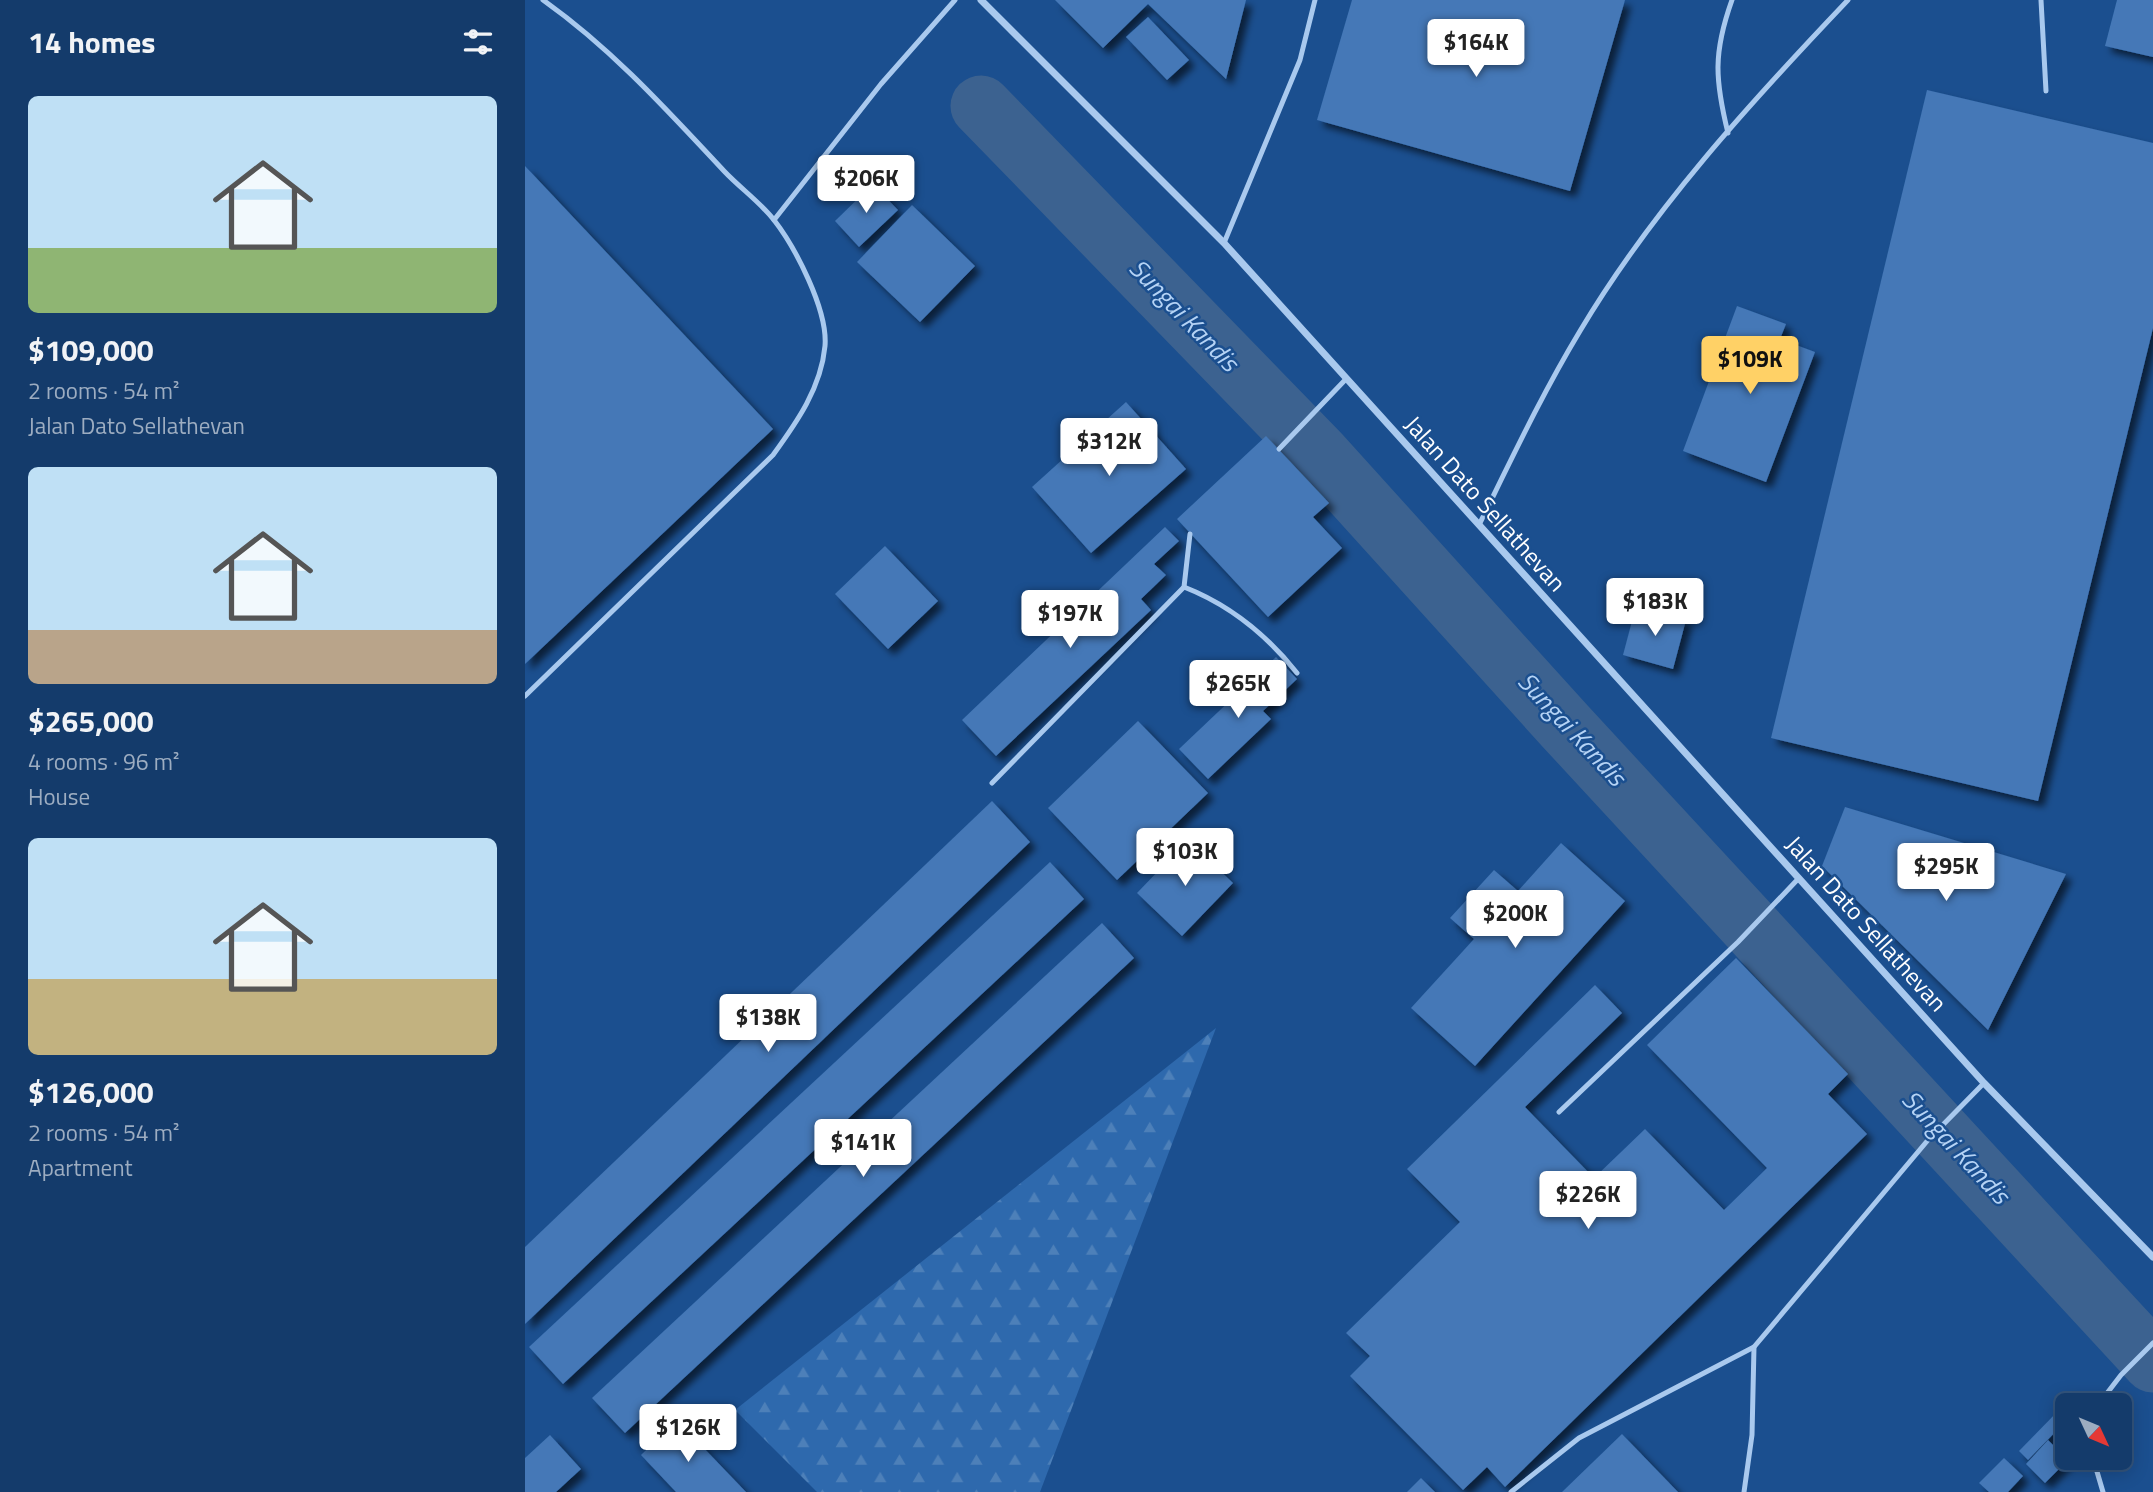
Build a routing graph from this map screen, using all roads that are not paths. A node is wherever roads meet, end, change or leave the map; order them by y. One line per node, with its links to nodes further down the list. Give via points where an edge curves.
1 (543, 0): 10 (lane, via 585,30)
2 (955, 0): 10 (lane, via 888,75)
3 (981, 0): 11 (street, Jalan Dato Sellathevan)
4 (1315, 0): 11 (lane, via 1300,60)
5 (1732, 0): 9 (lane, via 1716,83)
6 (1848, 0): 9 (lane)
7 (2041, 0): 8 (lane)
8 (2046, 91)
9 (1728, 134): 14 (lane, via 1661,214 1580,330)
10 (774, 220): 18 (lane, via 808,279 822,317 825,345 802,416 772,455)
11 (1224, 243): 12 (street, Jalan Dato Sellathevan)
12 (1346, 379): 13 (lane); 14 (street, Jalan Dato Sellathevan)
13 (1279, 449)
14 (1479, 525): 20 (street, Jalan Dato Sellathevan)
15 (1190, 534): 16 (lane)
16 (1184, 587): 17 (lane, via 1217,599 1248,622); 19 (lane)
17 (1297, 673)
18 (525, 696)
19 (992, 783)
20 (1799, 878): 21 (street, Jalan Dato Sellathevan); 22 (lane)
21 (1984, 1083): 23 (street, Jalan Dato Sellathevan); 25 (lane, via 1928,1140)
22 (1559, 1112)
23 (2153, 1257)
24 (2153, 1343): 26 (lane)
25 (1754, 1346): 28 (lane, via 1579,1438); 29 (lane, via 1752,1435)
26 (2105, 1393)
27 (2097, 1470): 30 (lane)
28 (1511, 1492)
29 (1744, 1492)
30 (2103, 1492)

